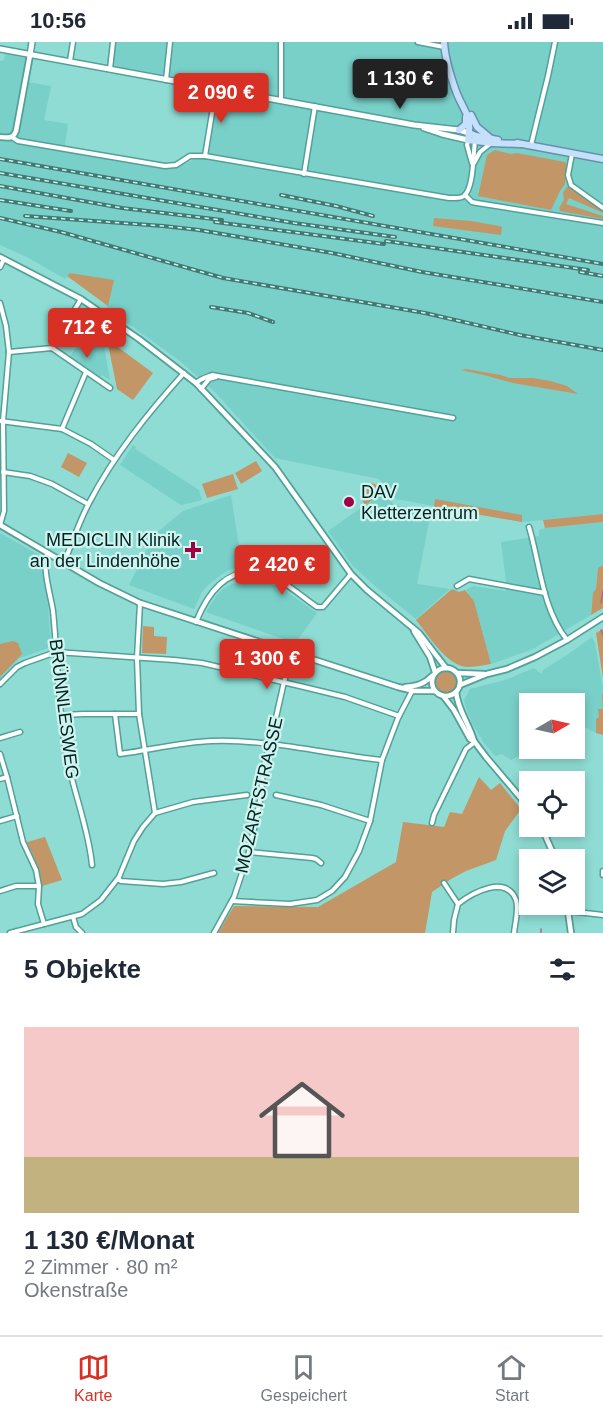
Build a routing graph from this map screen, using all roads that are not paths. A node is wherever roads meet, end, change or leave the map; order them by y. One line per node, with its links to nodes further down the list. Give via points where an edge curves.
1 (32, 42): 10 (main road)
2 (73, 42): 11 (street)
3 (113, 42): 12 (street)
4 (170, 42): 13 (street)
5 (281, 42): 15 (street)
6 (418, 42): 8 (street)
7 (555, 42): 27 (street)
8 (444, 44): 17 (main road, via 457,94)
9 (0, 49): 10 (main road)
10 (30, 55): 11 (main road); 21 (street)
11 (69, 62): 12 (main road)
12 (110, 70): 13 (main road)
13 (166, 80): 14 (main road)
14 (216, 88): 15 (main road); 29 (street)
15 (281, 99): 16 (main road)
16 (315, 106): 18 (main road); 32 (street)
17 (466, 111): 19 (main road); 20 (main road, via 466,124); 24 (main road)
18 (414, 125): 20 (main road); 24 (main road)
19 (477, 127): 24 (main road); 26 (main road)
20 (459, 130): 24 (main road)
21 (16, 131): 23 (street); 25 (street)
22 (0, 137): 23 (street)
23 (12, 137): 25 (street)
24 (472, 138): 26 (main road); 31 (street)
25 (23, 141): 29 (street, via 165,166 177,165 190,156)
26 (493, 141): 27 (main road); 31 (street)
27 (531, 145): 28 (main road)
28 (572, 153): 30 (main road); 34 (street, via 568,175 571,184)
29 (205, 156): 32 (street)
30 (603, 159)
31 (472, 166): 33 (street)
32 (304, 174): 33 (street, via 449,198)
33 (465, 195): 35 (street, via 472,202)
34 (603, 208)
35 (603, 223)
36 (2, 258): 37 (street); 38 (street)
37 (0, 267)
38 (81, 299): 40 (street); 43 (street)
39 (0, 303): 41 (street)
40 (52, 348): 41 (street); 42 (street)
41 (9, 352): 49 (street)
42 (86, 372): 46 (street); 50 (street)
43 (184, 373): 45 (street); 51 (street, via 155,404)
44 (217, 376): 45 (street); 47 (street); 48 (street)
45 (196, 383): 47 (street)
46 (110, 388)
47 (201, 389): 58 (street, via 275,467)
48 (453, 418)
49 (2, 421): 50 (street); 52 (street)
50 (62, 429): 51 (street)
51 (114, 460): 53 (street)
52 (3, 472): 53 (street, via 52,484); 54 (street, via 4,511)
53 (88, 504): 57 (street)
54 (0, 525): 56 (street)
55 (529, 527): 60 (street)
56 (48, 553): 57 (street); 66 (street, BRÜNNLESWEG, via 44,564)
57 (64, 563): 61 (street)
58 (351, 573): 63 (street, via 323,607 267,575 238,574 223,581 209,595); 64 (street)
59 (457, 586): 60 (street, via 469,579)
60 (545, 593): 65 (street)
61 (140, 603): 63 (street); 68 (street)
62 (603, 617): 65 (street)
63 (196, 622): 67 (street)
64 (413, 629): 69 (street); 71 (street, via 430,657)
65 (567, 640): 72 (street, via 507,669)
66 (56, 652): 68 (street); 74 (street, via 18,667); 83 (street, BRÜNNLESWEG)
67 (293, 652): 73 (street, MOZARTSTRASSE); 76 (street)
68 (137, 658): 73 (street, via 202,663); 82 (street)
69 (446, 668): 70 (street); 71 (street)
70 (457, 673): 72 (street); 75 (street)
71 (434, 674): 76 (street, via 425,683); 78 (street, via 431,684)
72 (487, 674): 75 (street)
73 (284, 682): 84 (street); 88 (street, MOZARTSTRASSE)
74 (0, 684)
75 (460, 685): 79 (street)
76 (398, 687): 77 (street)
77 (412, 691): 78 (street); 84 (street)
78 (435, 691): 80 (street)
79 (456, 692): 80 (street); 87 (street, via 462,716)
80 (444, 697): 87 (street)
81 (115, 714): 82 (street); 83 (street); 89 (street, via 120,754)
82 (139, 714): 89 (street)
83 (62, 715): 104 (street, BRÜNNLESWEG, via 68,761)
84 (399, 716): 91 (street)
85 (20, 732): 86 (street)
86 (0, 738)
87 (475, 741): 96 (street); 101 (street, via 466,749)
88 (270, 744): 89 (street, via 212,741); 91 (street); 102 (street, MOZARTSTRASSE)
89 (146, 751): 97 (street)
90 (0, 754): 92 (street)
91 (382, 760): 100 (street)
92 (8, 777): 93 (street); 98 (street)
93 (0, 779)
94 (247, 795): 97 (street, via 193,802)
95 (276, 795): 100 (street)
96 (519, 795)
97 (155, 813): 106 (street, via 134,840)
98 (17, 816): 99 (street); 108 (street)
99 (0, 821)
100 (370, 821): 110 (street, via 345,877 318,900 290,904)
101 (432, 823)
102 (249, 852): 103 (street, via 312,858); 110 (street, MOZARTSTRASSE)
103 (321, 863)
104 (92, 865)
105 (214, 873): 106 (street, via 163,884)
106 (118, 879): 115 (street, via 101,900)
107 (444, 883): 111 (street)
108 (39, 886): 109 (street); 116 (street, via 38,904)
109 (0, 891)
110 (232, 901): 120 (street, MOZARTSTRASSE)
111 (458, 904): 121 (street); 122 (street, via 496,886 508,891 517,903)
112 (585, 913): 114 (street)
113 (569, 915): 123 (street)
114 (603, 915)
115 (73, 917): 116 (street); 119 (street)
116 (44, 924): 117 (street)
117 (20, 931): 118 (street)
118 (10, 933)
119 (82, 933)
120 (214, 933)
121 (453, 933)
122 (514, 933)
123 (571, 933)

